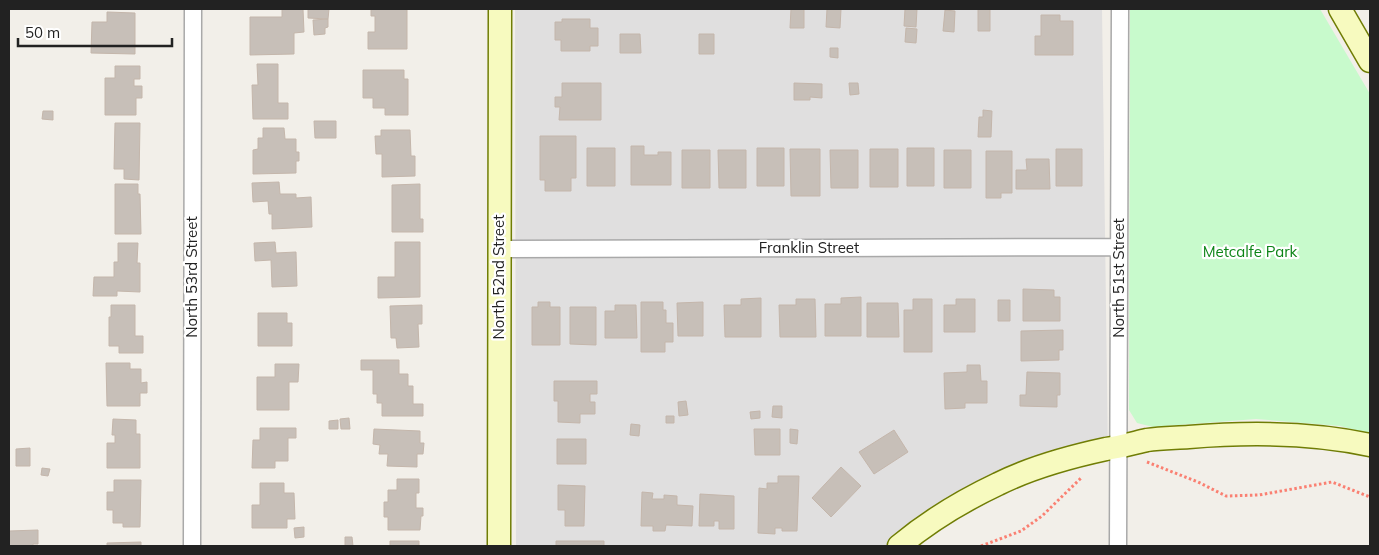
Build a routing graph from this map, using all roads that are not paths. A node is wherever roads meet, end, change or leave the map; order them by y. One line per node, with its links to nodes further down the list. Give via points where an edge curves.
1 (193, 9): 10 (street, North 53rd Street)
2 (500, 9): 7 (street, North 52nd Street)
3 (1120, 9): 6 (street, North 51st Street)
4 (1340, 9): 5 (street)
5 (1370, 62)
6 (1119, 247): 7 (street, Franklin Street); 9 (street, North 51st Street)
7 (500, 249): 11 (street, North 52nd Street)
8 (1370, 445): 9 (street, via 1323,436 1228,434 1147,440)
9 (1118, 457): 12 (street, via 1076,456 999,483 960,503); 13 (street, North 51st Street)
10 (192, 546)
11 (499, 546)
12 (899, 546)
13 (1118, 546)

